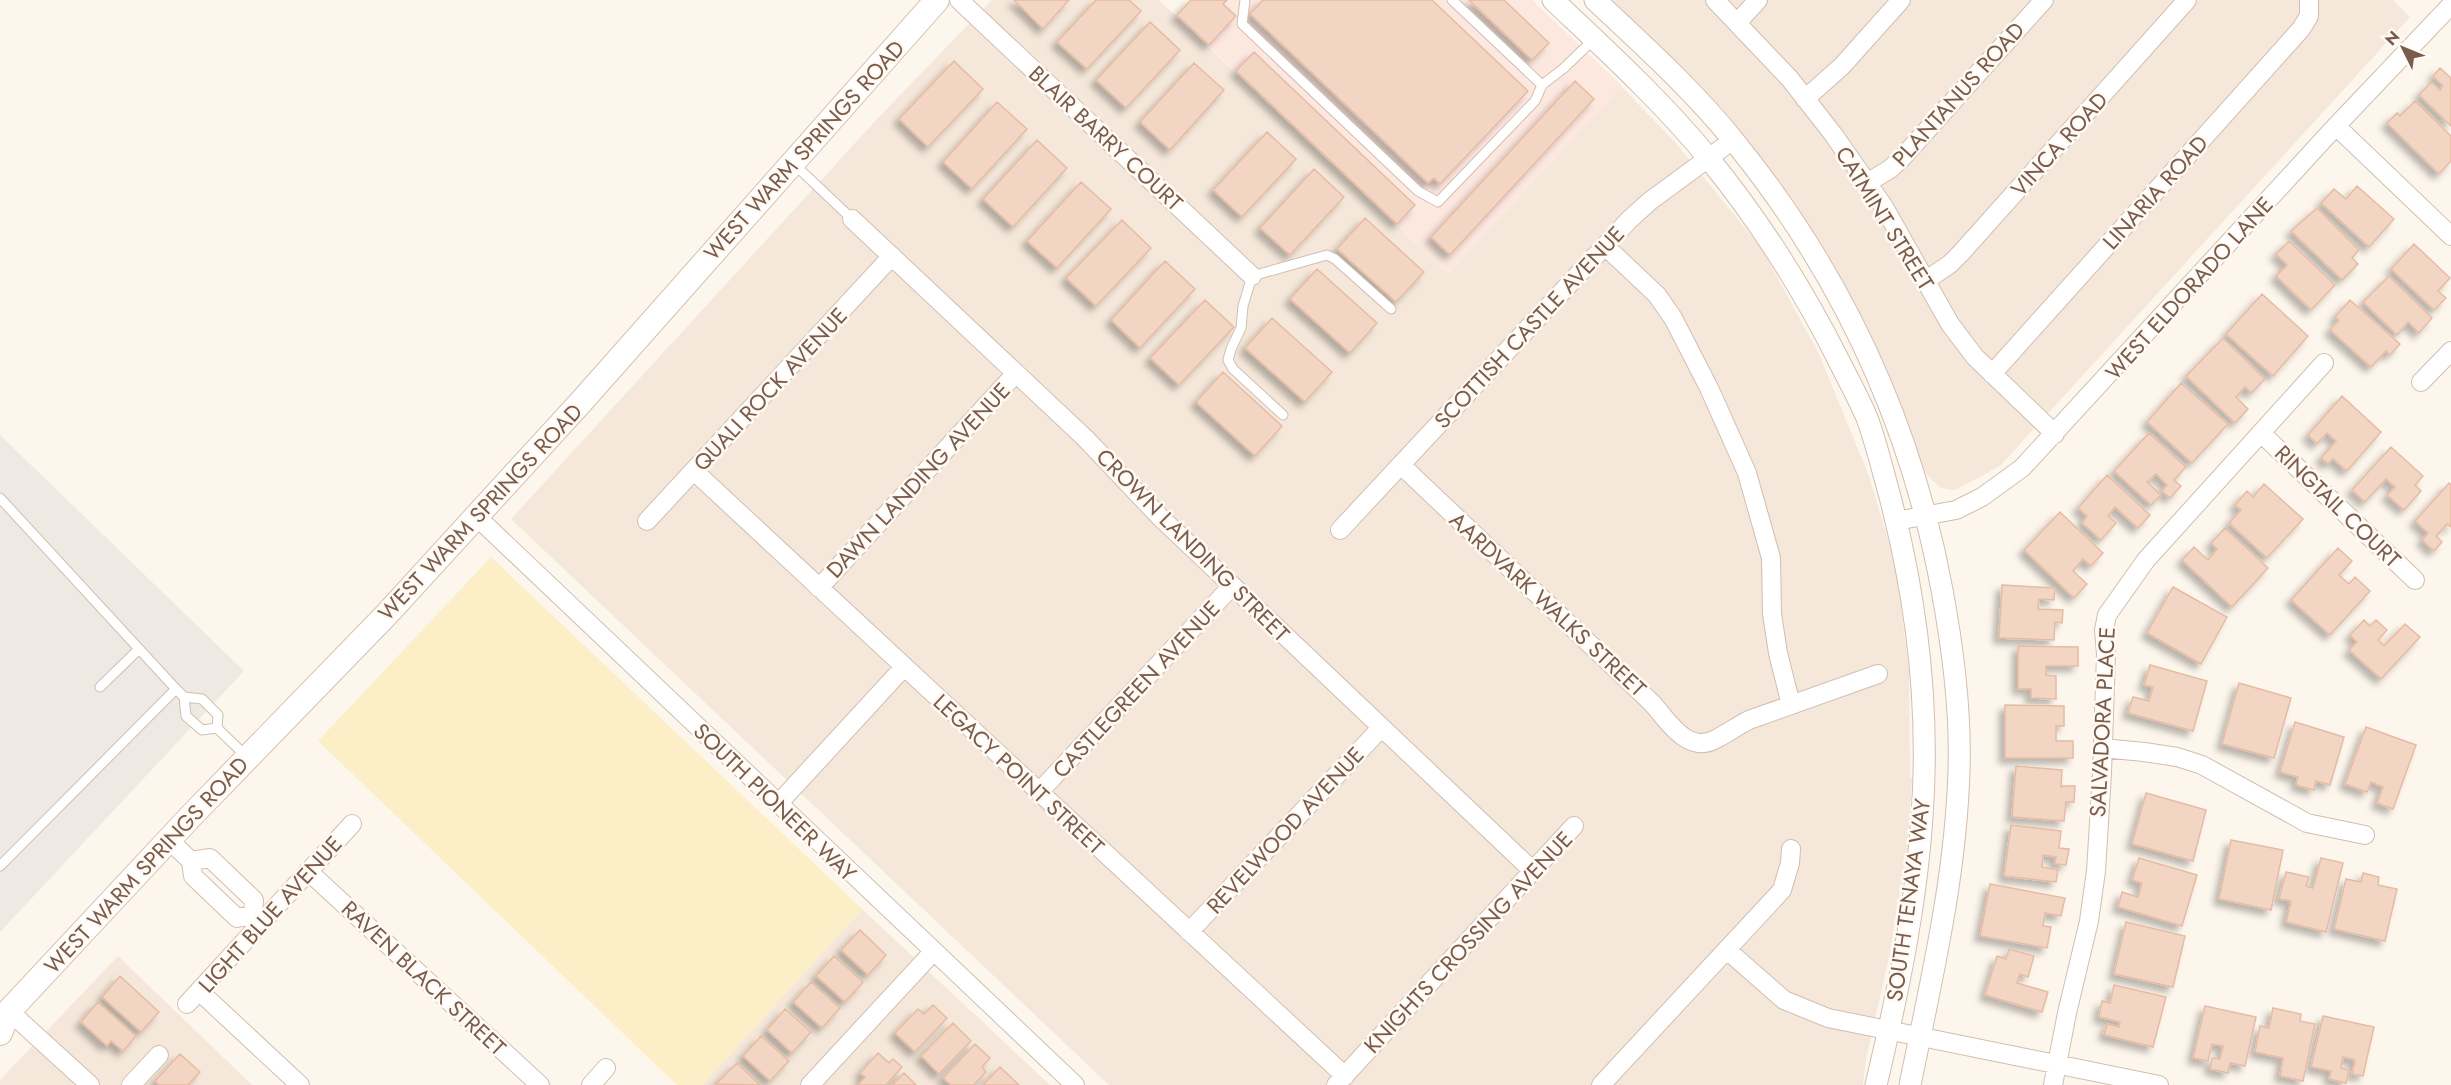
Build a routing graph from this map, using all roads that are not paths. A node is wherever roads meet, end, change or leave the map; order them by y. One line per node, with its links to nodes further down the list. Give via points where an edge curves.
1 (937, 0): 21 (main road, WEST WARM SPRINGS ROAD)
2 (960, 0): 27 (street, BLAIR BARRY COURT)
3 (1245, 0): 16 (lane, via 1242,24 1418,191 1438,202 1535,101)
4 (1452, 0): 16 (lane)
5 (1553, 0): 15 (street, SOUTH TENAYA WAY)
6 (1595, 0): 19 (street, SOUTH TENAYA WAY)
7 (1716, 0): 14 (street, CATMINT STREET)
8 (1758, 0): 14 (street)
9 (1901, 0): 17 (street, via 1842,66)
10 (2044, 0): 22 (street, PLANTANUS ROAD, via 1901,159)
11 (2187, 0): 28 (street, VINCA ROAD, via 1961,253)
12 (2310, 3): 33 (street, LINARIA ROAD, via 2309,16 2301,29)
13 (2451, 5): 18 (street, WEST ELDORADO LANE)
14 (1737, 23): 17 (street, CATMINT STREET)
15 (1595, 39): 16 (lane); 20 (street, SOUTH TENAYA WAY)
16 (1542, 85)
17 (1805, 99): 22 (street, CATMINT STREET)
18 (2336, 126): 24 (street); 37 (street, WEST ELDORADO LANE)
19 (1733, 140): 20 (street, SCOTTISH CASTLE AVENUE); 41 (street, SOUTH TENAYA WAY, via 1801,231 1857,328 1888,398)
20 (1708, 158): 25 (street, SCOTTISH CASTLE AVENUE, via 1650,201); 44 (street, SOUTH TENAYA WAY, via 1775,247 1829,342 1867,418)
21 (792, 162): 23 (lane); 42 (main road, WEST WARM SPRINGS ROAD)
22 (1867, 183): 28 (street, CATMINT STREET)
23 (852, 219): 26 (street, CROWN LANDING STREET)
24 (2451, 236)
25 (1605, 246): 38 (street, SCOTTISH CASTLE AVENUE); 55 (street, via 1657,295 1673,318 1747,473 1771,558 1772,614)
26 (892, 256): 32 (street, CROWN LANDING STREET); 39 (street, QUALI ROCK AVENUE)
27 (1252, 276): 29 (lane, via 1327,255); 35 (lane, via 1241,328 1228,360)
28 (1925, 281): 33 (street, CATMINT STREET, via 1950,324)
29 (1391, 309)
30 (2451, 351): 34 (street)
31 (2324, 363): 36 (street, SALVADORA PLACE)
32 (1016, 373): 47 (street, CROWN LANDING STREET); 48 (street, DAWN LANDING AVENUE)
33 (1992, 374): 37 (street, CATMINT STREET)
34 (2421, 382)
35 (1283, 415)
36 (2261, 433): 46 (street, RINGTAIL COURT); 58 (street, SALVADORA PLACE, via 2146,560 2107,615)
37 (2055, 434): 41 (street, WEST ELDORADO LANE, via 2022,468 1982,497 1956,510)
38 (1401, 465): 45 (street, SCOTTISH CASTLE AVENUE); 55 (street, AARDVARK WALKS STREET, via 1652,703 1683,738 1708,743 1730,729)
39 (694, 471): 43 (street, QUALI ROCK AVENUE); 48 (street, LEGACY POINT STREET)
40 (0, 498): 49 (lane)
41 (1927, 516): 44 (street, WEST ELDORADO LANE); 76 (street, SOUTH TENAYA WAY, via 1954,655 1959,768 1950,882)
42 (477, 517): 59 (main road, WEST WARM SPRINGS ROAD); 61 (street, SOUTH PIONEER WAY)
43 (647, 521)
44 (1896, 521): 76 (street, SOUTH TENAYA WAY, via 1920,649 1924,721 1922,817 1898,988)
45 (1340, 530)
46 (2415, 580)
47 (1232, 586): 57 (street, CROWN LANDING STREET); 60 (street, CASTLEGREEN AVENUE)
48 (819, 588): 50 (street, LEGACY POINT STREET)
49 (139, 649): 52 (lane); 53 (lane)
50 (904, 667): 60 (street, LEGACY POINT STREET); 61 (street)
51 (1878, 674): 55 (street)
52 (100, 687)
53 (176, 689): 54 (lane); 68 (lane)
54 (184, 697): 56 (lane, via 202,699 218,715); 56 (lane, via 186,716 202,730)
55 (1791, 705)
56 (217, 728): 59 (lane)
57 (1381, 728): 70 (street, CROWN LANDING STREET); 72 (street, REVELWOOD AVENUE)
58 (2102, 748): 64 (street, via 2177,757 2202,765 2307,823); 78 (street, SALVADORA PLACE, via 2096,871 2089,921)
59 (248, 757): 65 (main road, WEST WARM SPRINGS ROAD)
60 (1039, 792): 72 (street, LEGACY POINT STREET)
61 (778, 804): 74 (street, SOUTH PIONEER WAY)
62 (352, 824): 69 (street, LIGHT BLUE AVENUE)
63 (1574, 826): 70 (street, KNIGHTS CROSSING AVENUE)
64 (2365, 835)
65 (170, 841): 67 (street); 75 (main road, WEST WARM SPRINGS ROAD)
66 (1791, 849): 73 (street, via 1782,890)
67 (191, 861): 71 (street, via 193,876 237,918); 71 (street, via 210,858 254,900)
68 (0, 866)
69 (308, 871): 71 (street, LIGHT BLUE AVENUE); 84 (street, RAVEN BLACK STREET)
70 (1533, 871): 80 (street, KNIGHTS CROSSING AVENUE)
71 (257, 919): 83 (street, LIGHT BLUE AVENUE, via 193,998)
72 (1189, 932): 80 (street, LEGACY POINT STREET)
73 (1727, 950): 76 (street, via 1793,1004 1828,1018); 88 (street)
74 (933, 952): 86 (street); 87 (street, SOUTH PIONEER WAY)
75 (3, 1019): 81 (street)
76 (1903, 1035): 78 (street); 89 (street, SOUTH TENAYA WAY); 90 (street, SOUTH TENAYA WAY)
77 (159, 1055): 82 (street)
78 (2056, 1065): 91 (street, SALVADORA PLACE); 92 (street)
79 (606, 1068): 85 (street)
80 (1340, 1081)
81 (90, 1085)
82 (131, 1085)
83 (300, 1085)
84 (540, 1085)
85 (591, 1085)
86 (810, 1085)
87 (1075, 1085)
88 (1601, 1085)
89 (1876, 1085)
90 (1910, 1085)
91 (2053, 1085)
92 (2159, 1085)

